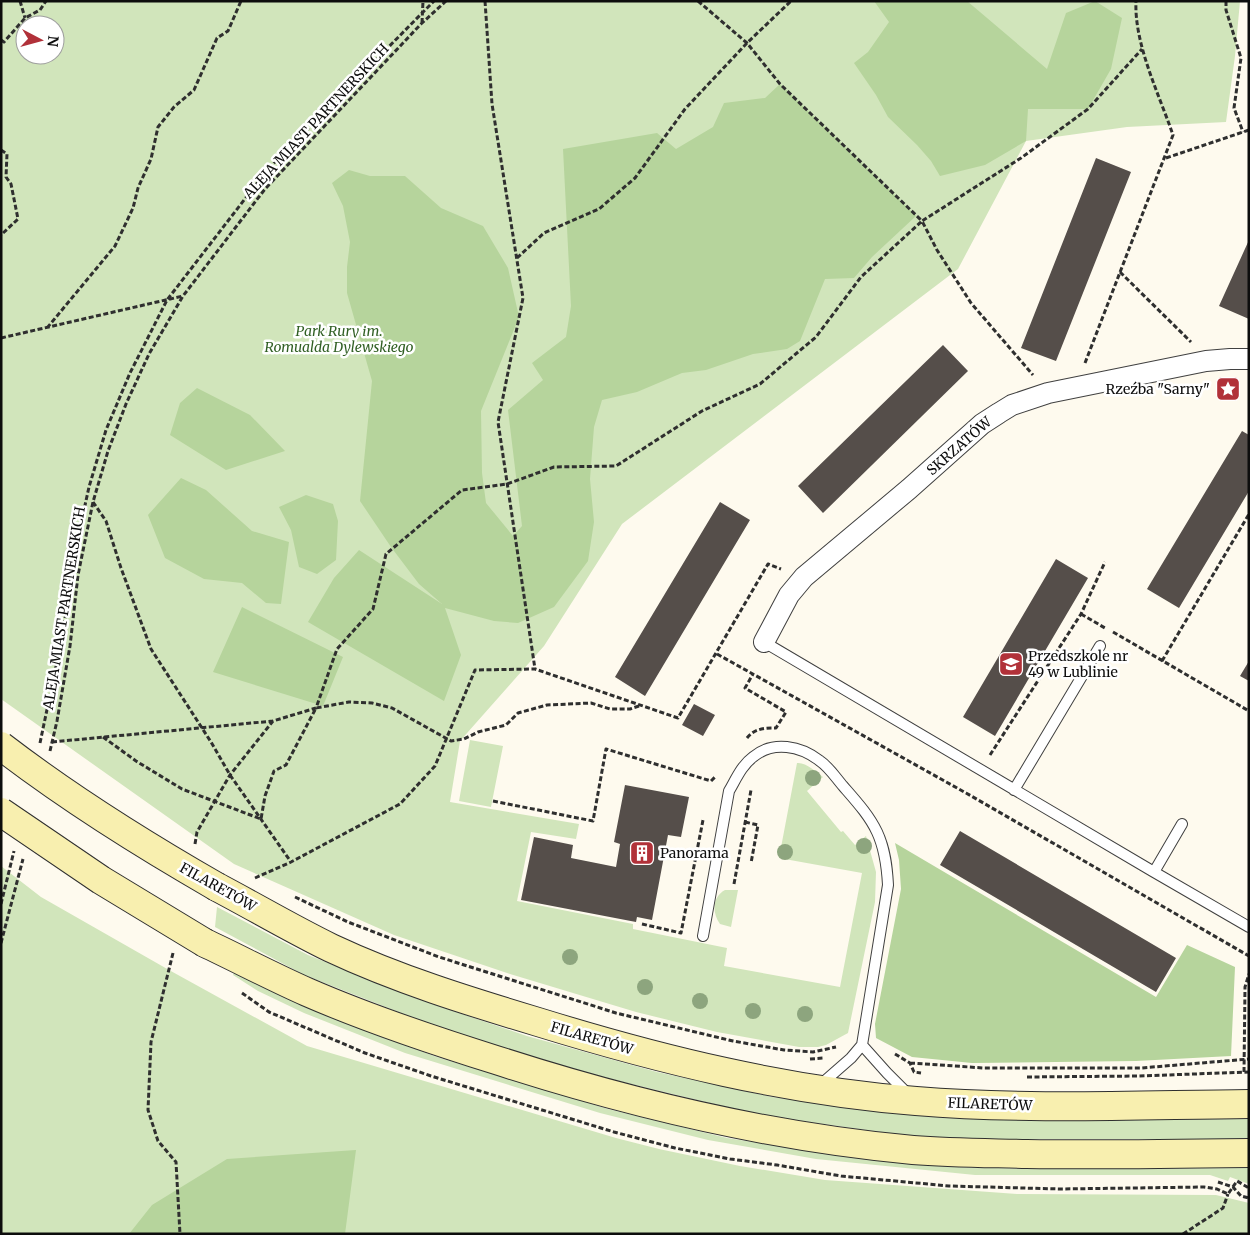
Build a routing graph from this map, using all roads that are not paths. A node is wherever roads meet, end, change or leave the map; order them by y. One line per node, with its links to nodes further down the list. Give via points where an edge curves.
1 (1249, 359): 2 (street, SKRZATÓW, via 1206,362 1043,395 1012,405 982,424 804,577 789,595)
2 (764, 642): 5 (lane)
3 (1100, 646): 5 (lane)
4 (1, 746): 12 (main road, FILARETÓW, bridge, via 136,840 217,887 369,964 457,997 646,1054)
5 (1014, 790): 8 (lane)
6 (1, 812): 15 (main road, bridge, via 101,880 205,943 308,992 436,1041 627,1100 745,1127 859,1144 949,1152)
7 (1182, 824): 8 (lane)
8 (1154, 872): 9 (lane)
9 (1249, 928)
10 (703, 936): 11 (lane, via 729,791 740,771 760,752 787,746 821,761 868,814 887,860 888,884)
11 (862, 1044): 12 (lane); 13 (lane)
12 (817, 1088): 13 (main road, FILARETÓW)
13 (916, 1101): 14 (main road, FILARETÓW, via 1050,1106)
14 (1249, 1104)
15 (1249, 1153)

